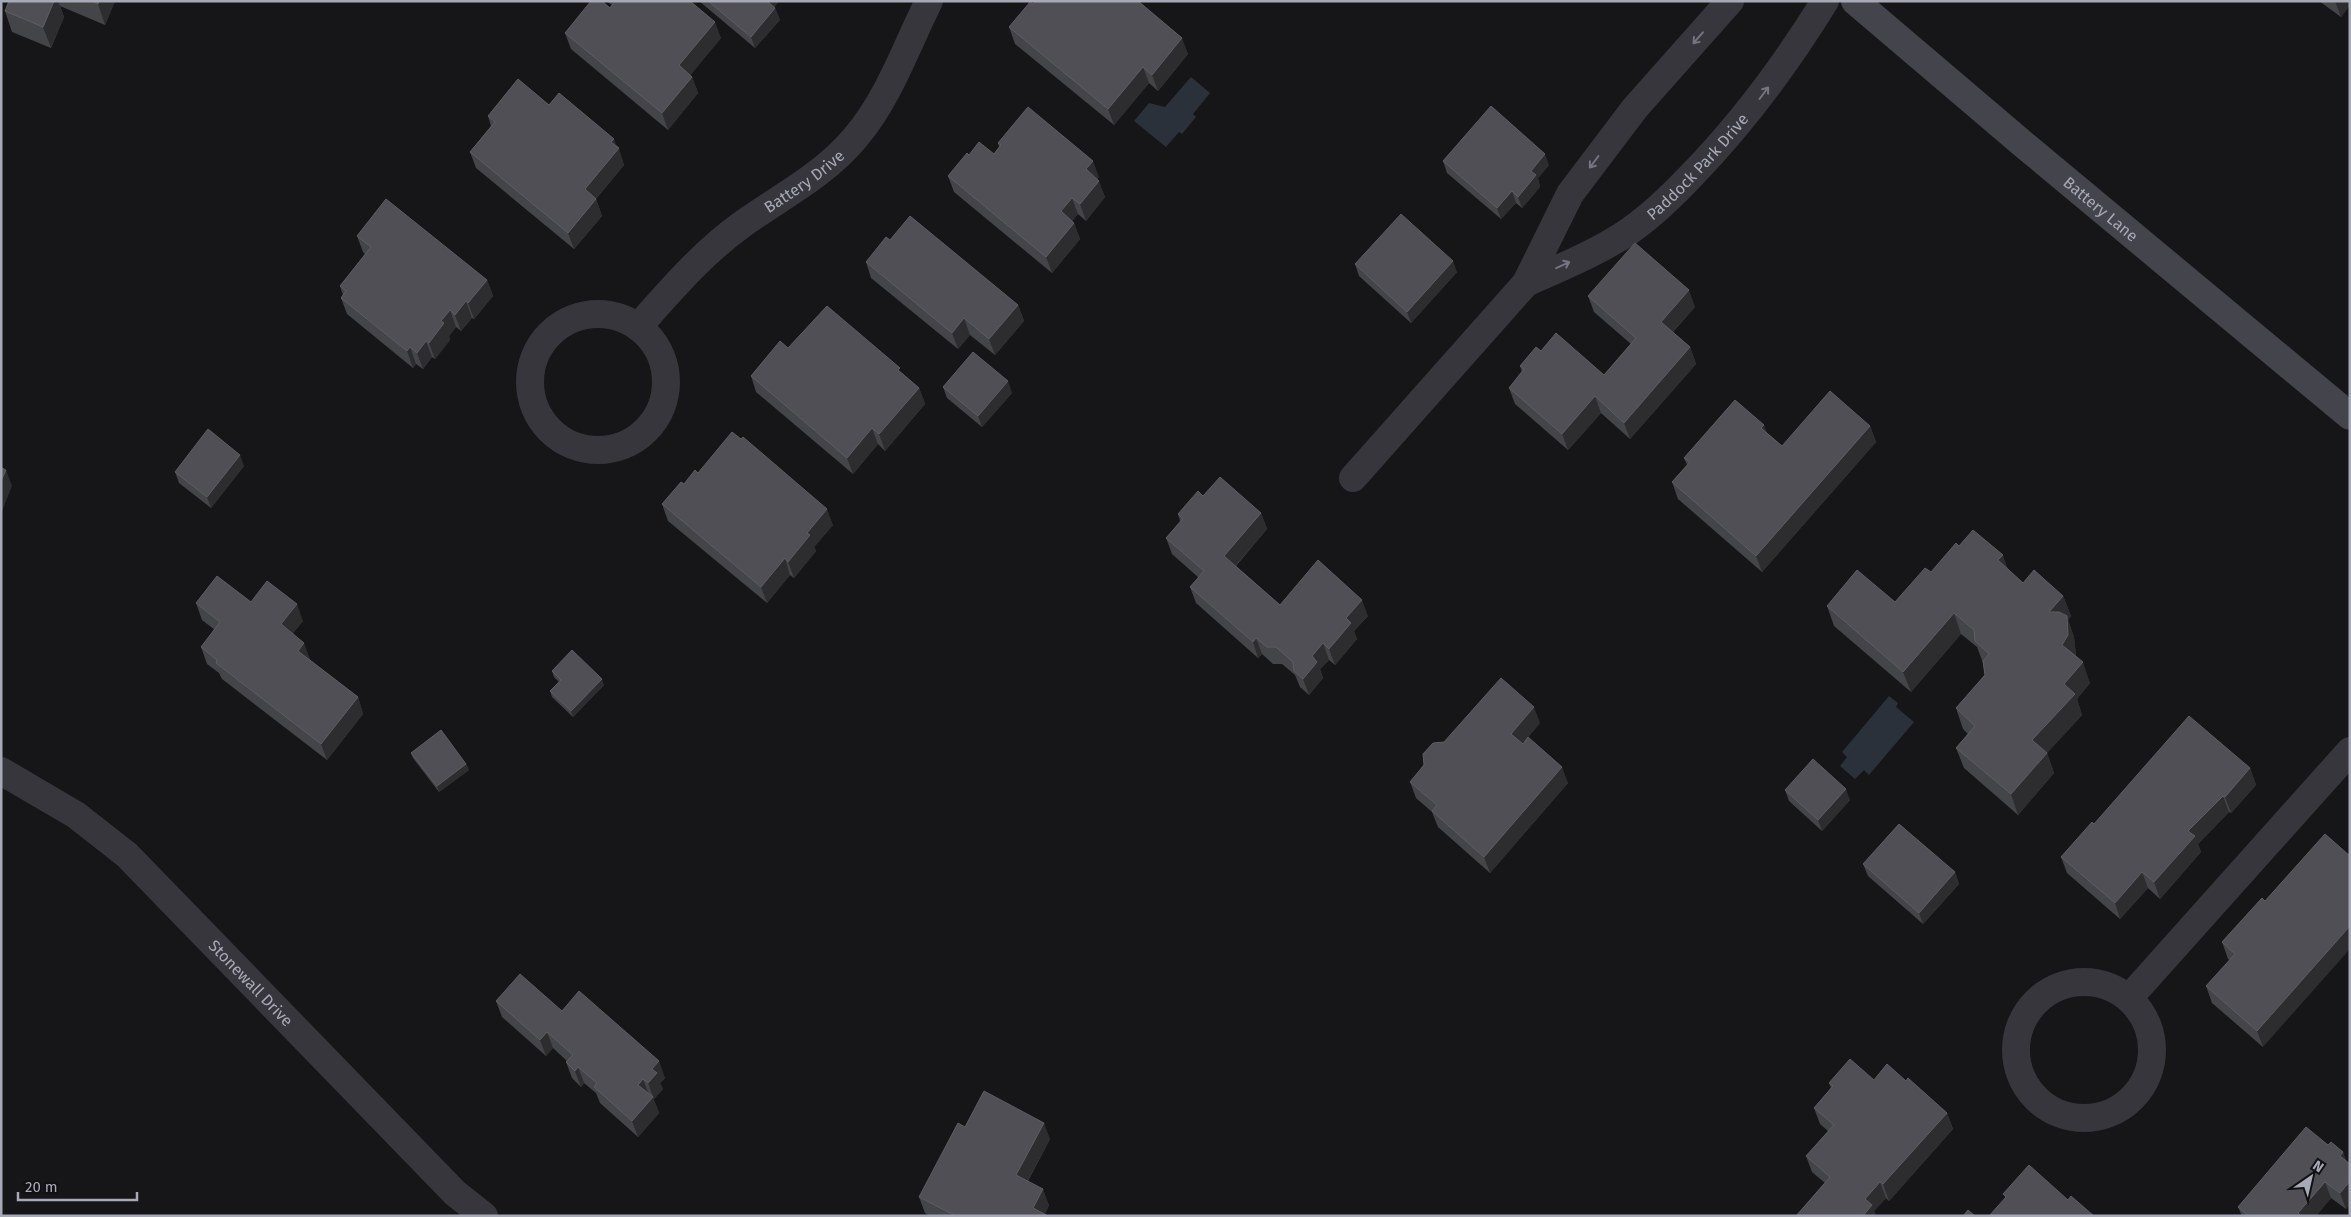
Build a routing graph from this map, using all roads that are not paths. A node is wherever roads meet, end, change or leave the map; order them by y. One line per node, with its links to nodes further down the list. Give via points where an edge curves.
1 (929, 1): 6 (street, Battery Drive, via 894,77 876,110 854,139 832,163 810,180 718,243)
2 (1730, 1): 5 (street, Paddock Park Drive, one-way to 5, via 1635,108 1570,194)
3 (1825, 1): 5 (street, Paddock Park Drive, one-way to 3, via 1613,242 1668,200 1722,144 1761,97)
4 (1855, 1): 7 (main road, Battery Lane)
5 (1526, 283): 8 (street, Paddock Park Drive)
6 (638, 327): 6 (street, via 618,316 585,314 563,323 544,338 532,362 530,392 537,414 551,432 578,447 606,449 630,442 648,428 661,408 666,375 659,352)
7 (2350, 416)
8 (1354, 478)
9 (2350, 751): 11 (street)
10 (1, 770): 12 (street, Stonewall Drive, via 76,815 127,855 455,1193)
11 (2129, 998): 11 (street, via 2109,986 2078,982 2055,988 2032,1005 2020,1029 2017,1061 2024,1082 2045,1105 2064,1114 2087,1118 2117,1110 2136,1095 2150,1069 2153,1050 2145,1019)
12 (484, 1216)

